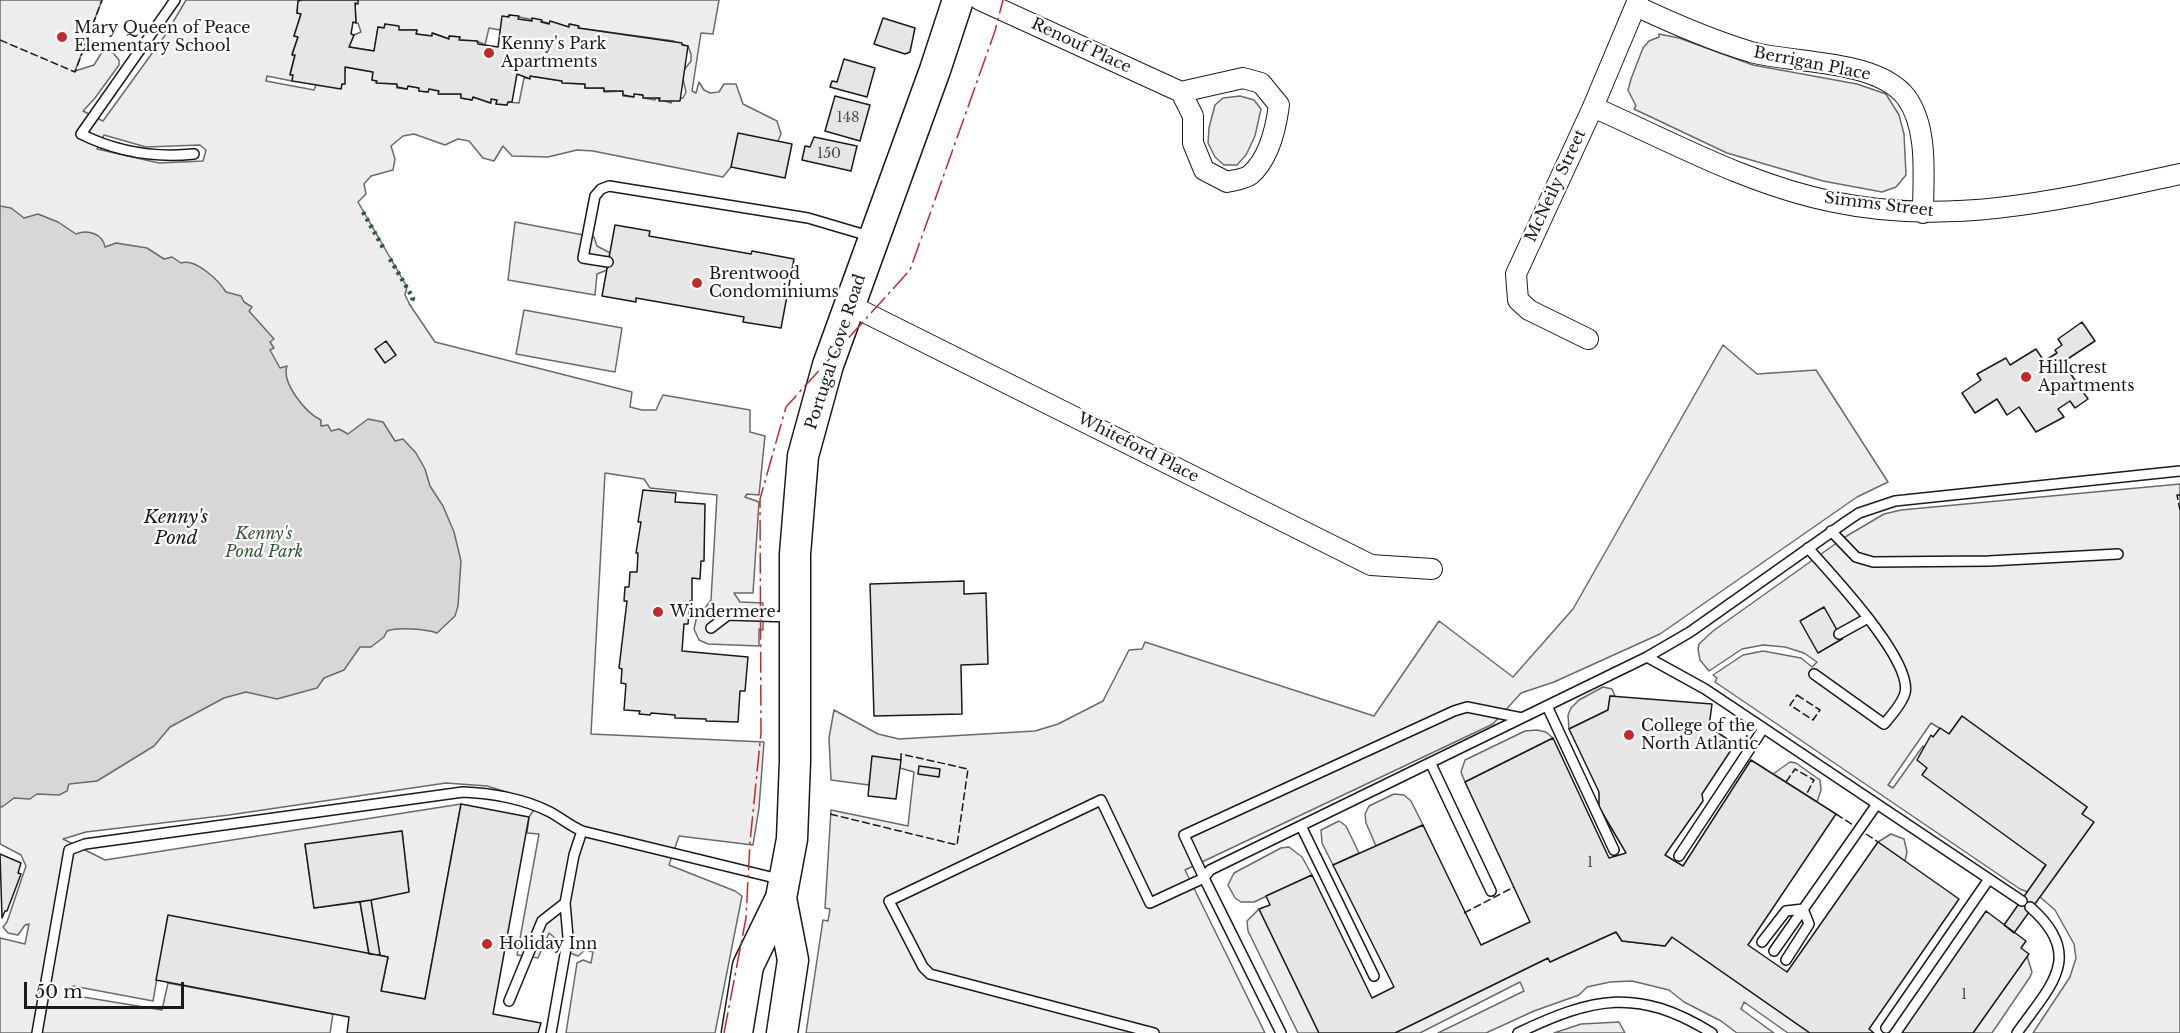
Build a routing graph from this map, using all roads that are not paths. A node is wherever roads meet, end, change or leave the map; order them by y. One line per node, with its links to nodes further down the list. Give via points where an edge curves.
1 (175, 0): 7 (lane, via 81,134 100,144 143,153)
2 (958, 0): 10 (main road, Portugal Cove Road)
3 (980, 0): 5 (street, Renouf Place)
4 (1637, 3): 6 (street, McNeily Street); 9 (street, Berrigan Place, via 1677,26 1748,51 1866,72 1896,87 1907,99 1919,129)
5 (1181, 92): 5 (street, via 1243,78 1261,83 1279,105 1276,131 1249,176 1227,182 1204,171 1193,143 1193,116)
6 (1593, 107): 9 (street, Simms Street, via 1666,142 1796,193 1834,203); 13 (street, McNeily Street, via 1522,258 1515,287 1518,300 1528,310)
7 (194, 154)
8 (2180, 174): 9 (street, Simms Street, via 2040,203)
9 (1923, 213)
10 (875, 238): 11 (lane, via 808,218 609,186 595,196 583,258); 12 (main road, Portugal Cove Road)
11 (609, 262)
12 (850, 305): 18 (street, Whiteford Place, via 1371,565); 19 (main road, Portugal Cove Road, via 828,365 803,456 795,554)
13 (1588, 339)
14 (2180, 471): 15 (lane, via 1895,501 1859,513)
15 (1831, 531): 16 (lane); 17 (lane, via 1856,557 1873,562)
16 (1808, 548): 20 (lane); 23 (lane, via 1690,632)
17 (2118, 554)
18 (1432, 569)
19 (796, 618): 21 (lane, via 728,615); 36 (main road, Portugal Cove Road, via 792,839)
20 (1868, 618): 22 (lane); 24 (lane, via 1904,677 1905,693 1884,724)
21 (711, 628)
22 (1839, 634)
23 (1647, 657): 25 (lane); 27 (lane, via 1705,689)
24 (1814, 674)
25 (1547, 706): 26 (lane); 32 (lane)
26 (1521, 718): 28 (lane); 34 (lane, via 1467,707 1454,711 1184,835)
27 (1763, 729): 29 (lane); 33 (lane)
28 (1431, 764): 30 (lane); 37 (lane)
29 (1877, 804): 35 (lane); 39 (lane)
30 (1301, 826): 34 (lane, via 1210,870); 43 (lane)
31 (582, 831): 36 (lane); 38 (lane); 47 (lane, via 531,804 463,792 74,847 69,850)
32 (1614, 850)
33 (1679, 856)
34 (1204, 878): 50 (lane, via 1150,903 1101,800 889,901 930,974); 51 (lane)
35 (1989, 879): 45 (lane); 54 (lane, via 2026,904 2053,932 2061,958 2048,988)
36 (783, 889): 46 (main road, Portugal Cove Road, via 793,960); 49 (main road, Portugal Cove Road, via 748,966)
37 (1491, 891)
38 (565, 903): 44 (lane, via 542,921); 48 (lane, via 568,937)
39 (1803, 909): 40 (lane, via 1786,911); 41 (lane); 42 (lane, via 1809,924)
40 (1762, 942)
41 (1774, 951)
42 (1786, 960)
43 (1374, 976)
44 (509, 1001)
45 (1886, 1028)
46 (784, 1031)
47 (37, 1033)
48 (551, 1033)
49 (737, 1033)
50 (1154, 1033)
51 (1281, 1033)
52 (1518, 1033): 53 (lane, via 1582,1006 1617,1002 1666,1010 1689,1018)
53 (1712, 1033)
54 (2017, 1033)

